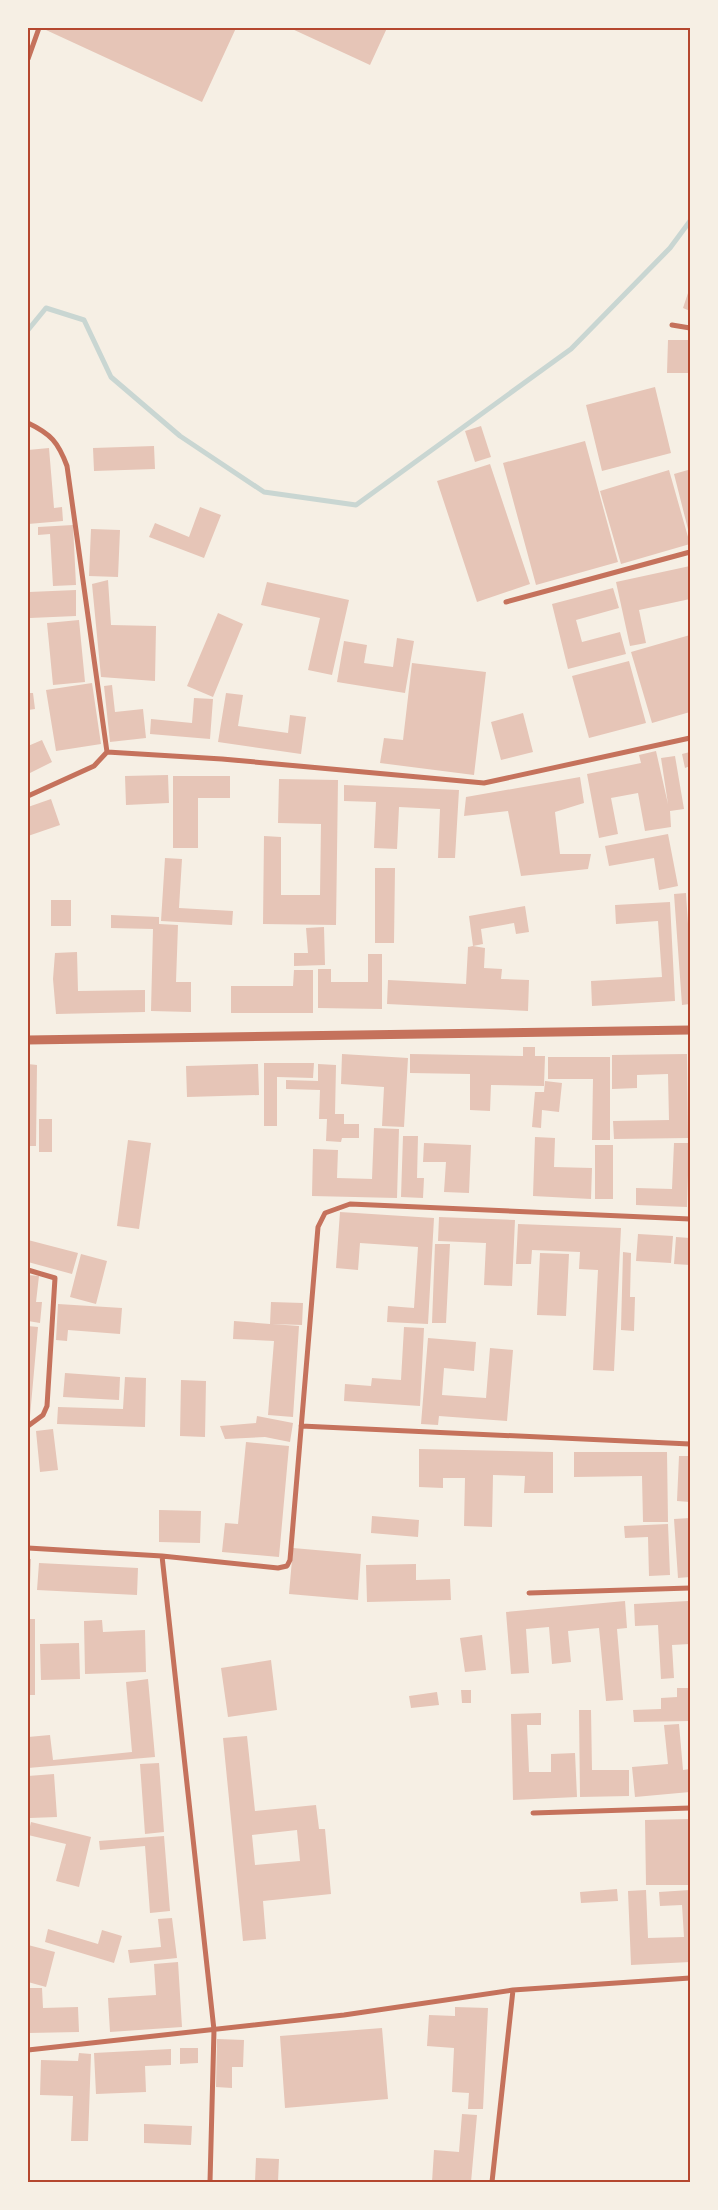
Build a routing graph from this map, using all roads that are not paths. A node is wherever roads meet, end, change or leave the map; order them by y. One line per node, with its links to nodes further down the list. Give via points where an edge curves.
1 (39, 28): 2 (street)
2 (28, 59)
3 (672, 325): 4 (street)
4 (690, 328)
5 (28, 423): 9 (street, via 46,432 60,446 67,466)
6 (690, 552): 7 (street)
7 (506, 602)
8 (690, 738): 9 (street, via 484,783)
9 (107, 752): 10 (street, via 94,766)
10 (28, 796)
11 (690, 1030): 12 (street)
12 (28, 1040)
13 (690, 1219): 16 (street, via 350,1204 325,1213 318,1227)
14 (28, 1270): 15 (street, via 56,1278 47,1406 43,1415)
15 (28, 1426)
16 (301, 1426): 17 (street); 19 (street, via 287,1566 278,1568)
17 (690, 1444)
18 (28, 1548): 19 (street)
19 (162, 1556): 26 (street)
20 (690, 1588): 21 (street)
21 (529, 1593)
22 (690, 1808): 23 (street)
23 (533, 1814)
24 (690, 1978): 25 (street)
25 (513, 1990): 26 (street); 29 (street)
26 (214, 2030): 27 (street); 28 (street)
27 (28, 2050)
28 (210, 2182)
29 (492, 2182)

